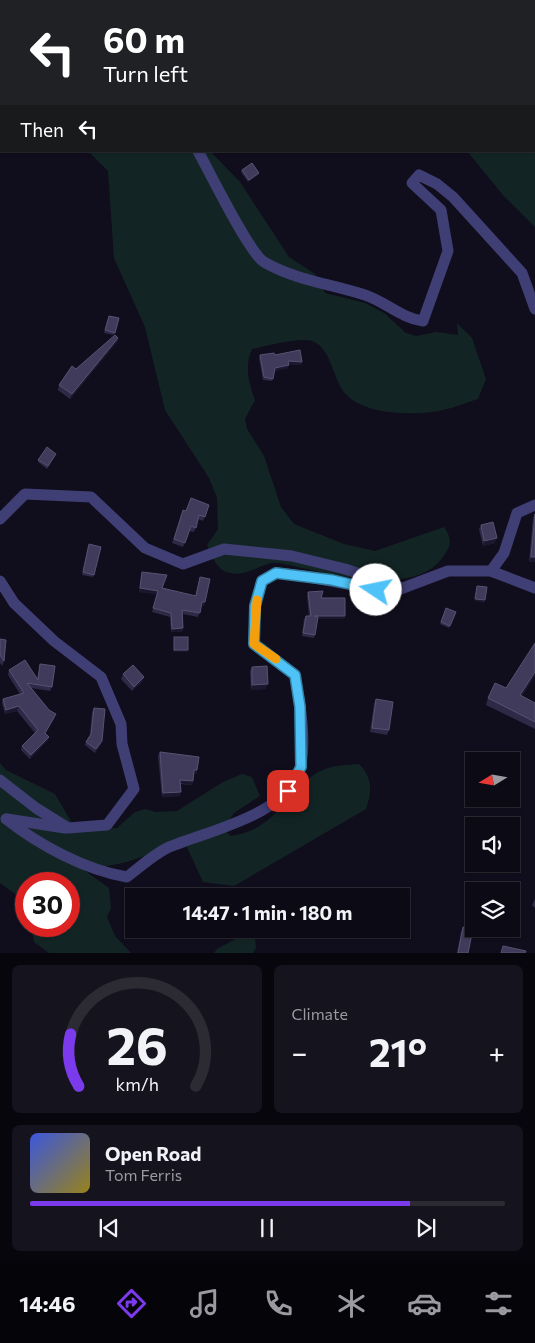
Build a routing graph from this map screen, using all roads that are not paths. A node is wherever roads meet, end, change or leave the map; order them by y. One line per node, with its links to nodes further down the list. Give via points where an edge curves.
1 (199, 152): 2 (street, via 262,261 301,278 376,299 410,319 423,321 448,250 441,210 412,183 419,175 453,197 522,273)
2 (535, 309)
3 (535, 505): 5 (street, via 517,513 504,553)
4 (0, 519): 7 (street, via 26,494 91,497 145,548 183,564 224,549 292,556)
5 (491, 571): 7 (street, via 448,571); 8 (street)
6 (0, 581): 11 (street, via 14,603 54,641 101,677 121,724 122,744 134,790 107,825)
7 (403, 588): 10 (street, via 391,592 276,573 262,581 255,606 254,644 295,675 300,707 301,767 288,791 248,819 166,849 127,877 108,874 80,862)
8 (535, 588)
9 (0, 780): 11 (street)
10 (3, 818): 11 (street)
11 (68, 828)

